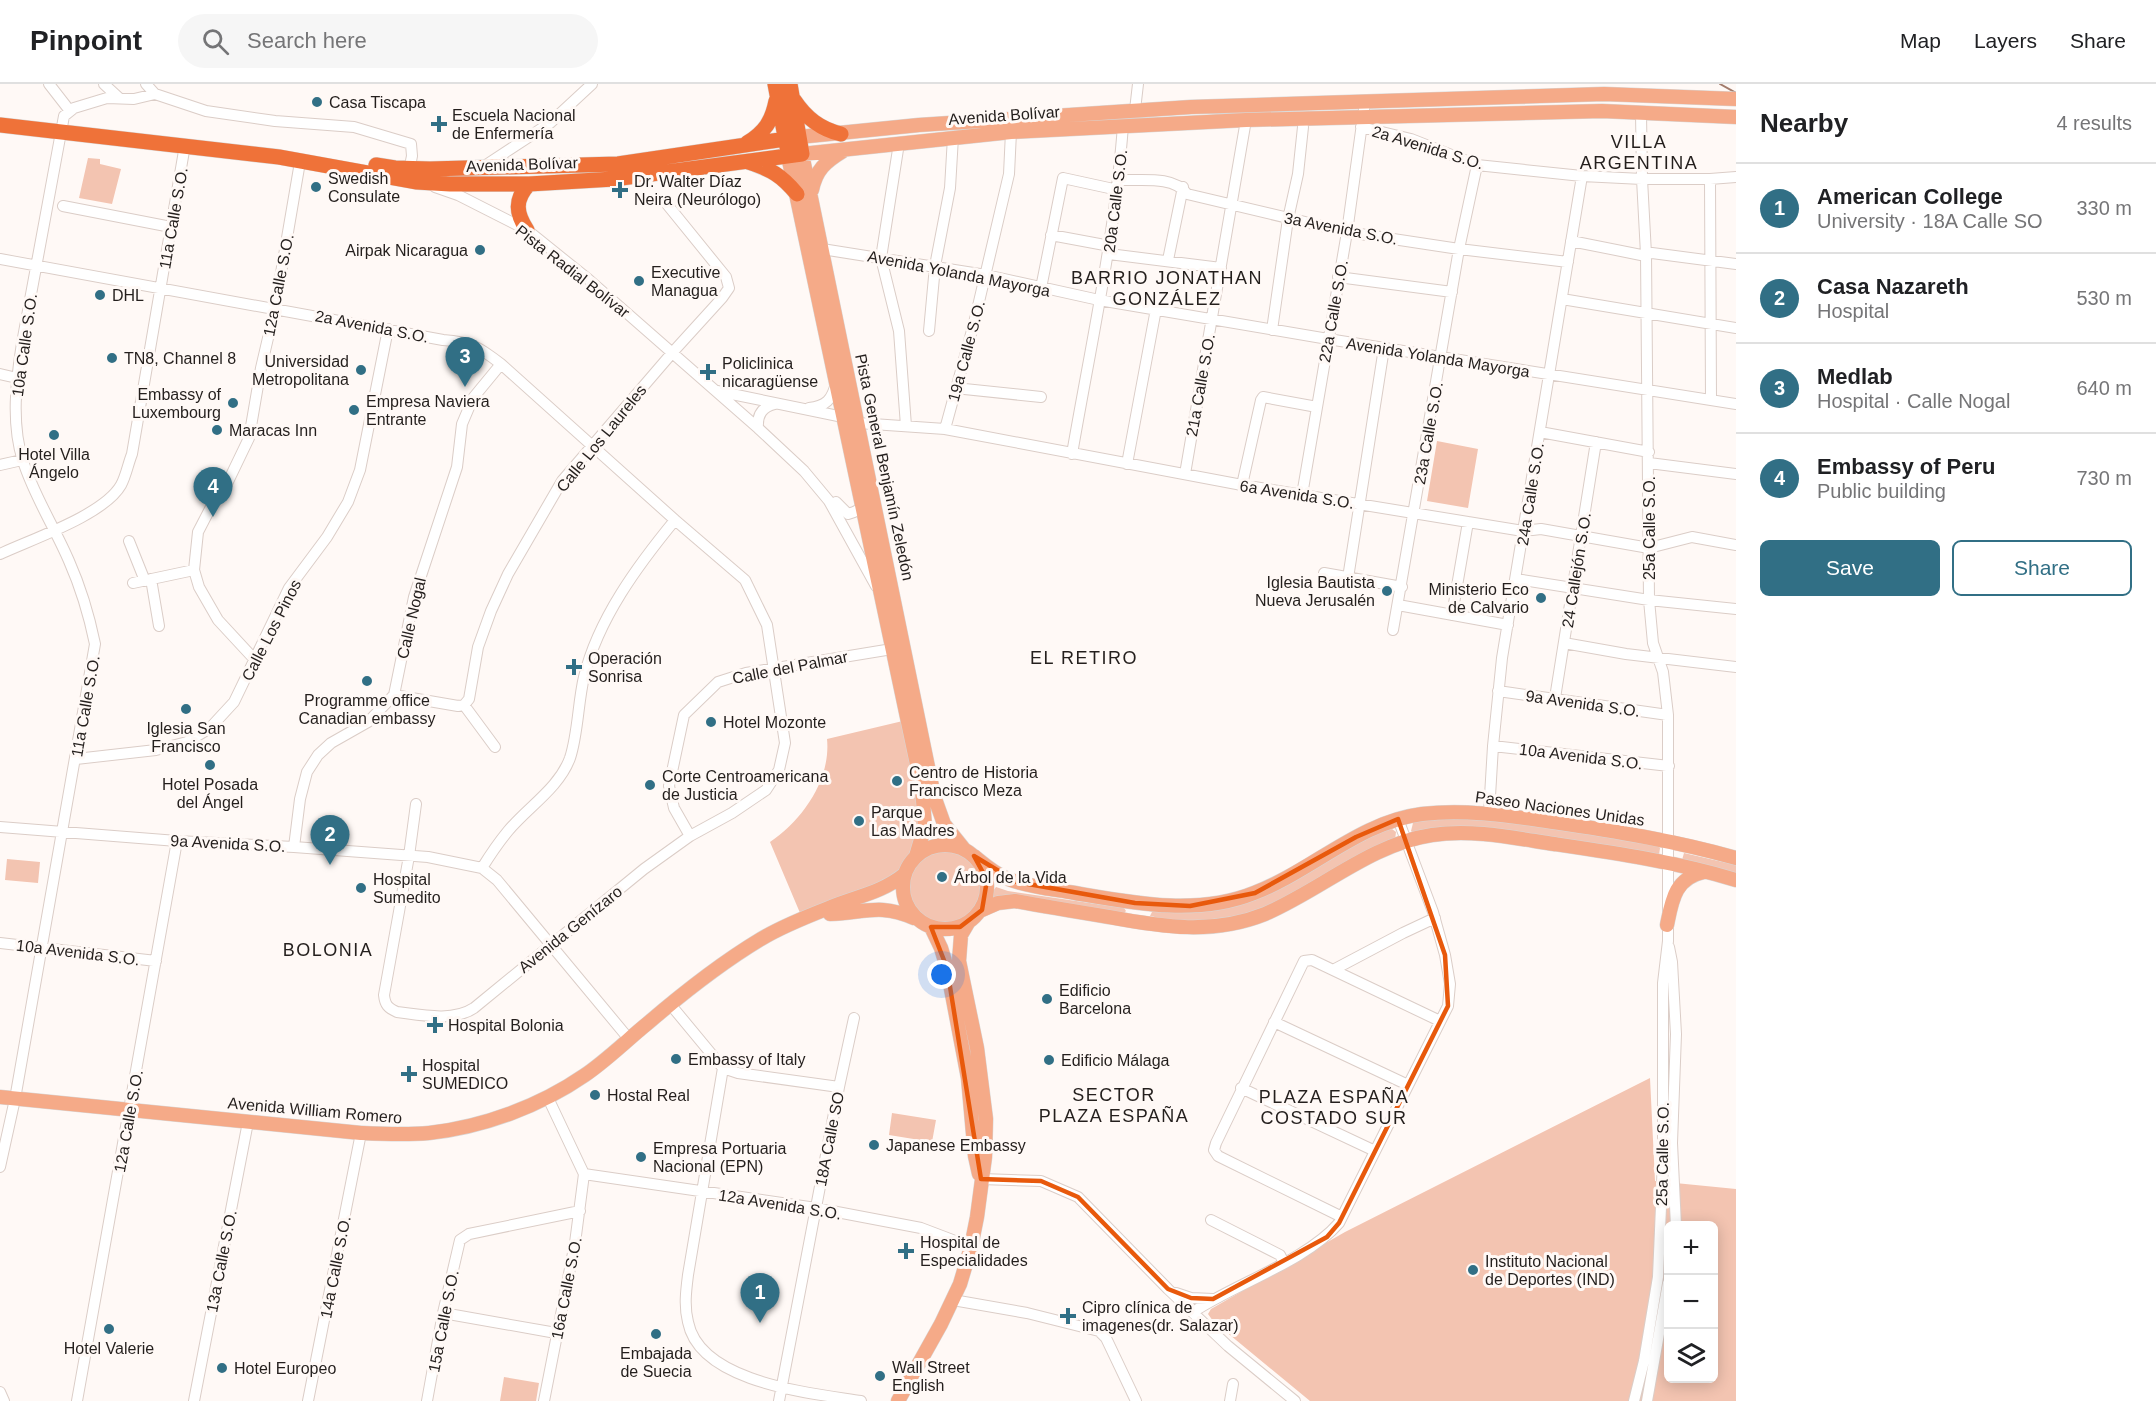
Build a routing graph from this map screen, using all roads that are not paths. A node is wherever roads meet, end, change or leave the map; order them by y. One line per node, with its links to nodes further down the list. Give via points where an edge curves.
1 (49, 84): 14 (street)
2 (104, 84): 10 (street)
3 (146, 84): 7 (street)
4 (592, 84): 19 (street)
5 (1138, 84): 13 (street)
6 (783, 90): 26 (highway, Pista General Benjamín Zeledón); 27 (highway, via 811,120); 30 (highway, via 767,127)
7 (155, 94): 10 (street); 40 (street, via 206,111 354,127 411,144)
8 (1618, 94): 9 (main road, Avenida Bolívar); 12 (main road, Avenida Bolívar); 15 (main road, via 1639,104)
9 (1672, 96): 11 (main road, Avenida Bolívar); 15 (main road, via 1646,106)
10 (119, 98): 14 (street)
11 (1732, 99)
12 (1365, 102): 13 (main road, Avenida Bolívar); 18 (street, 2a Avenida S.O.)
13 (1136, 110): 27 (main road, Avenida Bolívar, via 919,125)
14 (70, 111): 23 (street, 10a Calle S.O., via 64,116)
15 (1641, 113): 16 (main road, Avenida Bolívar); 18 (main road, Avenida Bolívar, via 1539,111); 42 (street, 25a Calle S.O.)
16 (1736, 117)
17 (1246, 120): 18 (main road, Avenida Bolívar); 21 (main road, Avenida Bolívar); 49 (street, 21a Calle S.O.)
18 (1362, 122): 36 (street, 2a Avenida S.O.); 54 (street, 22a Calle S.O.)
19 (550, 123): 37 (street); 38 (street)
20 (0, 125): 23 (highway, Avenida Bolívar)
21 (1123, 125): 24 (main road, Avenida Bolívar); 45 (street, 20a Calle S.O.)
22 (1302, 127): 51 (street, via 1298,174)
23 (62, 132): 29 (highway, Avenida Bolívar); 67 (street, 10a Calle S.O.)
24 (1011, 132): 25 (main road, Avenida Bolívar); 70 (street, 19a Calle S.O., via 1009,174)
25 (953, 137): 28 (main road, Avenida Bolívar); 68 (street, via 950,188)
26 (793, 138): 27 (main road, Avenida Bolívar); 30 (highway, Avenida Bolívar); 31 (highway, Pista General Benjamín Zeledón)
27 (843, 142): 28 (main road, Avenida Bolívar); 31 (main road, Avenida Bolívar); 47 (main road, via 819,169)
28 (899, 143): 61 (street)
29 (185, 145): 32 (highway, Avenida Bolívar); 52 (street, 11a Calle S.O.)
30 (745, 145): 38 (highway, Avenida Bolívar, via 618,164)
31 (795, 155): 34 (highway, Avenida Bolívar); 47 (main road, Pista General Benjamín Zeledón)
32 (279, 157): 33 (highway, Avenida Bolívar, via 301,154); 35 (highway, Avenida Bolívar)
33 (327, 158): 35 (highway, via 304,158); 40 (highway, Avenida Bolívar)
34 (746, 161): 44 (highway, Avenida Bolívar, via 626,178); 47 (highway, via 770,170)
35 (300, 162): 40 (highway, Avenida Bolívar); 77 (street, 12a Calle S.O.)
36 (1477, 165): 39 (street, 2a Avenida S.O.); 58 (street, 23a Calle S.O.)
37 (481, 168): 38 (highway, Avenida Bolívar); 40 (highway, Avenida Bolívar)
38 (496, 168)
39 (1582, 176): 42 (street, 2a Avenida S.O.); 56 (street, 24a Calle S.O.)
40 (411, 177): 44 (highway, Avenida Bolívar, via 450,184); 53 (street, Pista Radial Bolívar, via 458,195)
41 (1736, 177): 43 (street, 2a Avenida S.O.)
42 (1642, 179): 43 (street, 2a Avenida S.O.); 60 (street, 25a Calle S.O.)
43 (1710, 179): 65 (street)
44 (529, 184): 53 (highway, via 521,192 518,211)
45 (1119, 185): 46 (street, 3a Avenida S.O., via 1166,182); 55 (street, 3a Avenida S.O., via 1063,178); 59 (street, 20a Calle S.O.)
46 (1183, 187): 49 (street, 3a Avenida S.O., via 1187,194); 63 (street)
47 (804, 196): 57 (main road, Pista General Benjamín Zeledón); 87 (main road, Pista General Benjamín Zeledón)
48 (666, 203): 89 (street, Calle Los Laureles, via 726,277 729,288)
49 (1232, 204): 51 (street, 3a Avenida S.O.); 69 (street, 21a Calle S.O.)
50 (63, 206): 52 (street)
51 (1288, 219): 54 (street, 3a Avenida S.O.); 84 (street)
52 (171, 227): 72 (street, 11a Calle S.O.)
53 (527, 230): 89 (street, Pista Radial Bolívar)
54 (1347, 232): 58 (street, 3a Avenida S.O.); 71 (street, 22a Calle S.O.)
55 (1051, 235): 59 (street); 73 (street)
56 (1571, 241): 60 (street); 64 (street, 24a Calle S.O.)
57 (822, 249): 61 (street, Avenida Yolanda Mayorga); 106 (main road, Pista General Benjamín Zeledón)
58 (1459, 249): 64 (street, 3a Avenida S.O.); 74 (street, 23a Calle S.O.)
59 (1110, 250): 63 (street); 76 (street, 20a Calle S.O.)
60 (1646, 254): 65 (street); 79 (street, 25a Calle S.O.)
61 (881, 258): 68 (street, Avenida Yolanda Mayorga); 107 (street, via 899,331)
62 (0, 259): 67 (street, 2a Avenida S.O.)
63 (1168, 260): 69 (street)
64 (1568, 262): 75 (street, 24a Calle S.O.)
65 (1711, 262): 66 (street); 81 (street)
66 (1736, 264)
67 (36, 265): 72 (street, 2a Avenida S.O.); 94 (street, 10a Calle S.O.)
68 (936, 266): 70 (street, Avenida Yolanda Mayorga); 85 (street)
69 (1221, 268): 80 (street, 21a Calle S.O.)
70 (986, 275): 73 (street, Avenida Yolanda Mayorga); 97 (street, 19a Calle S.O.)
71 (1338, 277): 74 (street); 86 (street, 22a Calle S.O.)
72 (160, 288): 77 (street, 2a Avenida S.O.); 130 (street, 11a Calle S.O., via 132,454 121,485 107,502 89,514)
73 (1041, 288): 76 (street, Avenida Yolanda Mayorga)
74 (1452, 292): 90 (street, 23a Calle S.O.)
75 (1562, 299): 79 (street); 93 (street, 24a Calle S.O.)
76 (1099, 300): 78 (street, Avenida Yolanda Mayorga); 114 (street, 20a Calle S.O.)
77 (275, 308): 83 (street, 2a Avenida S.O.); 137 (street, 12a Calle S.O., via 249,438 198,532)
78 (1156, 309): 80 (street, Avenida Yolanda Mayorga); 117 (street)
79 (1647, 313): 81 (street); 98 (street, 25a Calle S.O.)
80 (1212, 319): 84 (street, Avenida Yolanda Mayorga); 121 (street, 21a Calle S.O.)
81 (1710, 324): 82 (street); 100 (street)
82 (1736, 328)
83 (388, 329): 91 (street, 2a Avenida S.O., via 478,346); 157 (street, Calle Los Pinos, via 360,470 348,502 289,588)
84 (1272, 330): 86 (street, Avenida Yolanda Mayorga)
85 (929, 331)
86 (1328, 339): 88 (street, Avenida Yolanda Mayorga); 103 (street, 22a Calle S.O.)
87 (830, 347): 95 (main road, Pista General Benjamín Zeledón); 106 (main road, via 848,413)
88 (1384, 348): 90 (street, Avenida Yolanda Mayorga); 125 (street)
89 (672, 353): 96 (street, Pista Radial Bolívar); 112 (street, Calle Los Laureles)
90 (1441, 357): 93 (street, Avenida Yolanda Mayorga); 127 (street, 23a Calle S.O.)
91 (501, 364): 112 (street, 2a Avenida S.O.); 161 (street, Calle Nogal, via 473,398 462,424 457,466 414,597)
92 (0, 374): 94 (street)
93 (1549, 375): 98 (street, Avenida Yolanda Mayorga); 110 (street, 24a Calle S.O.)
94 (17, 378): 116 (street, 10a Calle S.O.)
95 (836, 383): 104 (street, via 827,402); 105 (main road, Pista General Benjamín Zeledón)
96 (711, 388): 101 (street); 108 (street, Pista Radial Bolívar)
97 (955, 388): 99 (street); 109 (street, 19a Calle S.O.)
98 (1648, 391): 100 (street, Avenida Yolanda Mayorga); 115 (street, 25a Calle S.O.)
99 (1041, 397)
100 (1711, 400): 102 (street, Avenida Yolanda Mayorga)
101 (778, 404): 104 (street); 108 (street, via 762,410)
102 (1736, 404)
103 (1317, 407): 123 (street, via 1261,400); 124 (street, 22a Calle S.O.)
104 (800, 408): 105 (street)
105 (843, 417): 119 (main road, via 853,427); 126 (main road, Pista General Benjamín Zeledón)
106 (858, 423): 107 (street, 6a Avenida S.O.); 113 (main road, Pista General Benjamín Zeledón)
107 (906, 426): 109 (street, 6a Avenida S.O.)
108 (758, 428): 120 (street, Pista Radial Bolívar)
109 (945, 429): 114 (street, 6a Avenida S.O.)
110 (1540, 432): 111 (street); 131 (street, 24a Calle S.O.)
111 (1596, 442): 115 (street); 132 (street, 24 Callejón S.O.)
112 (593, 444): 128 (street, 2a Avenida S.O.); 163 (street, Calle Los Laureles, via 562,481 508,574 478,647 469,699)
113 (863, 447): 119 (main road); 126 (main road, Pista General Benjamín Zeledón)
114 (1072, 454): 117 (street, 6a Avenida S.O.)
115 (1649, 457): 122 (street); 135 (street, 25a Calle S.O.)
116 (22, 460): 118 (street); 130 (street, 10a Calle S.O.)
117 (1128, 464): 121 (street, 6a Avenida S.O.)
118 (0, 465)
119 (863, 469): 126 (main road)
120 (804, 471): 126 (street, via 825,486 845,513); 145 (street, via 829,501)
121 (1185, 474): 123 (street, 6a Avenida S.O.)
122 (1736, 474)
123 (1242, 485): 124 (street, 6a Avenida S.O.)
124 (1302, 495): 125 (street, 6a Avenida S.O.)
125 (1358, 504): 127 (street, 6a Avenida S.O.); 139 (street)
126 (869, 506): 145 (main road, Pista General Benjamín Zeledón); 155 (main road, Pista General Benjamín Zeledón)
127 (1414, 513): 129 (street, 6a Avenida S.O.); 143 (street, 23a Calle S.O.)
128 (675, 520): 159 (street, 2a Avenida S.O., via 746,580 767,625); 185 (street, via 626,586 597,640 584,676 570,758 557,780 508,831)
129 (1468, 522): 131 (street, 6a Avenida S.O.); 149 (street)
130 (54, 529): 136 (street); 168 (street, 11a Calle S.O., via 88,608 95,644)
131 (1524, 531): 132 (street, 6a Avenida S.O., via 1541,529); 140 (street, 24a Calle S.O.)
132 (1581, 536): 135 (street, 6a Avenida S.O.); 144 (street, 24 Callejón S.O.)
133 (129, 541): 141 (street)
134 (1736, 545): 135 (street, 6a Avenida S.O., via 1692,537)
135 (1649, 548): 146 (street, 25a Calle S.O.)
136 (0, 554)
137 (194, 570): 141 (street); 157 (street, 12a Calle S.O., via 218,620)
138 (1323, 573): 139 (street)
139 (1348, 578): 143 (street)
140 (1515, 579): 144 (street); 150 (street, 24a Calle S.O.)
141 (148, 580): 142 (street); 151 (street)
142 (134, 583)
143 (1402, 587): 147 (street, 23a Calle S.O.)
144 (1573, 588): 146 (street); 153 (street, 24 Callejón S.O.)
145 (879, 591): 154 (main road, Pista General Benjamín Zeledón); 155 (main road, via 887,604 896,647)
146 (1649, 600): 148 (street); 156 (street, 25a Calle S.O., via 1653,642)
147 (1398, 605): 149 (street); 152 (street, 23a Calle S.O.)
148 (1736, 609)
149 (1452, 615): 150 (street)
150 (1508, 625): 160 (street, 24a Calle S.O.)
151 (159, 626)
152 (1394, 630)
153 (1564, 643): 156 (street); 162 (street, 24 Callejón S.O.)
154 (892, 649): 159 (street, Calle del Palmar); 165 (main road, via 898,654 913,721); 182 (main road, Pista General Benjamín Zeledón, via 924,807 924,832)
155 (905, 655): 165 (main road, Pista General Benjamín Zeledón)
156 (1659, 657): 158 (street); 164 (street, 25a Calle S.O.)
157 (256, 661): 168 (street, Calle Los Pinos, via 234,702 210,728 187,741 156,750)
158 (1736, 667)
159 (773, 669): 175 (street, Avenida Genízaro, via 785,742 779,770 766,790); 175 (street, Calle del Palmar, via 717,682 684,715 669,786 674,808)
160 (1498, 691): 162 (street, 9a Avenida S.O.); 166 (street, 24a Calle S.O.)
161 (394, 695): 163 (street); 179 (street, via 368,722 318,755 307,772)
162 (1555, 698): 164 (street, 9a Avenida S.O.)
163 (464, 705): 167 (street)
164 (1668, 715): 169 (street, 25a Calle S.O.)
165 (922, 737): 180 (main road, Pista General Benjamín Zeledón, via 939,815)
166 (1492, 746): 169 (street, 10a Avenida S.O.); 171 (street, 24a Calle S.O.)
167 (495, 747)
168 (76, 759): 174 (street, 11a Calle S.O.)
169 (1669, 766): 176 (street, 25a Calle S.O.)
170 (416, 804): 181 (street)
171 (1489, 813): 172 (main road, Paseo Naciones Unidas, via 1449,812); 176 (main road, Paseo Naciones Unidas)
172 (1398, 819): 178 (street); 180 (main road, Paseo Naciones Unidas, via 1356,837 1255,893 1190,906 1135,903 1017,882 994,872)
173 (0, 827): 174 (street, 9a Avenida S.O.)
174 (62, 831): 177 (street, 9a Avenida S.O.); 198 (street, 11a Calle S.O.)
175 (690, 836): 197 (street, Avenida Genízaro)
176 (1668, 840): 183 (main road, Paseo Naciones Unidas); 184 (street, 25a Calle S.O.)
177 (177, 841): 179 (street, 9a Avenida S.O.); 199 (street, 12a Calle S.O.)
178 (1407, 841): 184 (main road, via 1449,833 1487,834); 189 (main road, via 1266,913 1218,927 1161,926 1015,901); 191 (street)
179 (294, 847): 181 (street, 9a Avenida S.O.)
180 (969, 853): 182 (main road, via 937,845); 189 (main road, via 982,867 987,880)
181 (410, 856): 185 (street, 9a Avenida S.O.); 197 (street, Avenida Genízaro, via 384,995 388,1008 411,1014 466,1013)
182 (916, 856): 187 (main road)
183 (1736, 858)
184 (1667, 863): 186 (main road); 194 (street, 25a Calle S.O.)
185 (482, 868): 197 (street, 9a Avenida S.O., via 497,880)
186 (1706, 872): 188 (main road); 194 (main road, via 1687,878 1680,885)
187 (905, 874): 190 (main road, Avenida William Romero, via 883,889); 193 (main road, via 905,900 910,912)
188 (1736, 880)
189 (982, 910): 192 (main road)
190 (816, 914): 193 (main road, Avenida William Romero, via 886,909); 201 (main road, Avenida William Romero, via 762,938)
191 (1435, 918): 200 (street); 203 (street, via 1450,984 1448,1006)
192 (968, 923): 193 (main road, via 950,929); 219 (main road, via 961,935 959,961 983,1096 985,1157)
193 (925, 924): 219 (main road, via 942,948 947,968 968,1078 975,1156)
194 (1667, 925): 195 (street, 25a Calle S.O.)
195 (1668, 941): 225 (street, 25a Calle S.O., via 1676,1034 1672,1143); 228 (street, 25a Calle S.O., via 1663,983)
196 (0, 944): 198 (street, 10a Avenida S.O.)
197 (552, 945): 205 (street, 9a Avenida S.O.)
198 (41, 947): 199 (street, 10a Avenida S.O.); 212 (street, 11a Calle S.O.)
199 (156, 961): 213 (street, 12a Calle S.O.)
200 (1334, 970): 203 (street); 204 (street, via 1304,961)
201 (670, 1004): 205 (main road, Avenida William Romero); 206 (street)
202 (854, 1018): 208 (street, 18A Calle SO)
203 (1440, 1021): 207 (street)
204 (1274, 1022): 207 (street); 209 (street)
205 (629, 1039): 211 (main road, Avenida William Romero)
206 (723, 1068): 208 (street); 220 (street)
207 (1408, 1085): 216 (street)
208 (839, 1087): 221 (street, 18A Calle SO)
209 (1240, 1088): 216 (street); 223 (street, via 1216,1143 1214,1150 1218,1156)
210 (0, 1097): 212 (main road, Avenida William Romero)
211 (548, 1098): 215 (main road, Avenida William Romero, via 464,1127 401,1135); 218 (street)
212 (15, 1099): 213 (main road, Avenida William Romero); 217 (street, 11a Calle S.O.)
213 (131, 1109): 214 (main road, Avenida William Romero); 241 (street, 12a Calle S.O.)
214 (248, 1122): 215 (main road, Avenida William Romero); 242 (street, 13a Calle S.O.)
215 (361, 1133): 243 (street, 14a Calle S.O.)
216 (1375, 1151): 223 (street)
217 (0, 1167)
218 (584, 1174): 220 (street, 12a Avenida S.O.); 222 (street, 16a Calle S.O.)
219 (981, 1179): 226 (main road); 231 (street, via 1041,1181 1078,1197)
220 (702, 1192): 221 (street, 12a Avenida S.O.); 238 (street, via 685,1300 688,1323 696,1341 712,1357 734,1371)
221 (816, 1208): 226 (street, 12a Avenida S.O., via 921,1228); 238 (street, 18A Calle SO)
222 (580, 1211): 235 (street, 15a Calle S.O., via 469,1234 460,1240); 236 (street, 16a Calle S.O.)
223 (1342, 1217): 227 (street, via 1327,1237)
224 (1211, 1220): 227 (street, via 1280,1255)
225 (1676, 1221)
226 (971, 1247): 233 (main road)
227 (1284, 1263): 232 (street)
228 (1665, 1275)
229 (1664, 1284): 252 (street, 25a Calle S.O.)
230 (1664, 1287): 253 (street, 25a Calle S.O.)
231 (1168, 1289): 232 (street, via 1191,1298); 234 (street)
232 (1213, 1299): 234 (street)
233 (953, 1300): 248 (main road); 249 (street, via 1099,1331)
234 (1193, 1312): 251 (street, via 1252,1368)
235 (443, 1313): 236 (street); 244 (street, 15a Calle S.O.)
236 (556, 1334): 245 (street, 16a Calle S.O.)
237 (1233, 1384): 250 (street)
238 (781, 1388): 246 (street, 18A Calle SO); 247 (street)
239 (0, 1392): 240 (street)
240 (4, 1401)
241 (78, 1401)
242 (194, 1401)
243 (308, 1401)
244 (427, 1401)
245 (544, 1401)
246 (778, 1401)
247 (861, 1401)
248 (898, 1401)
249 (1136, 1401)
250 (1230, 1401)
251 (1295, 1401)
252 (1634, 1401)
253 (1647, 1401)

